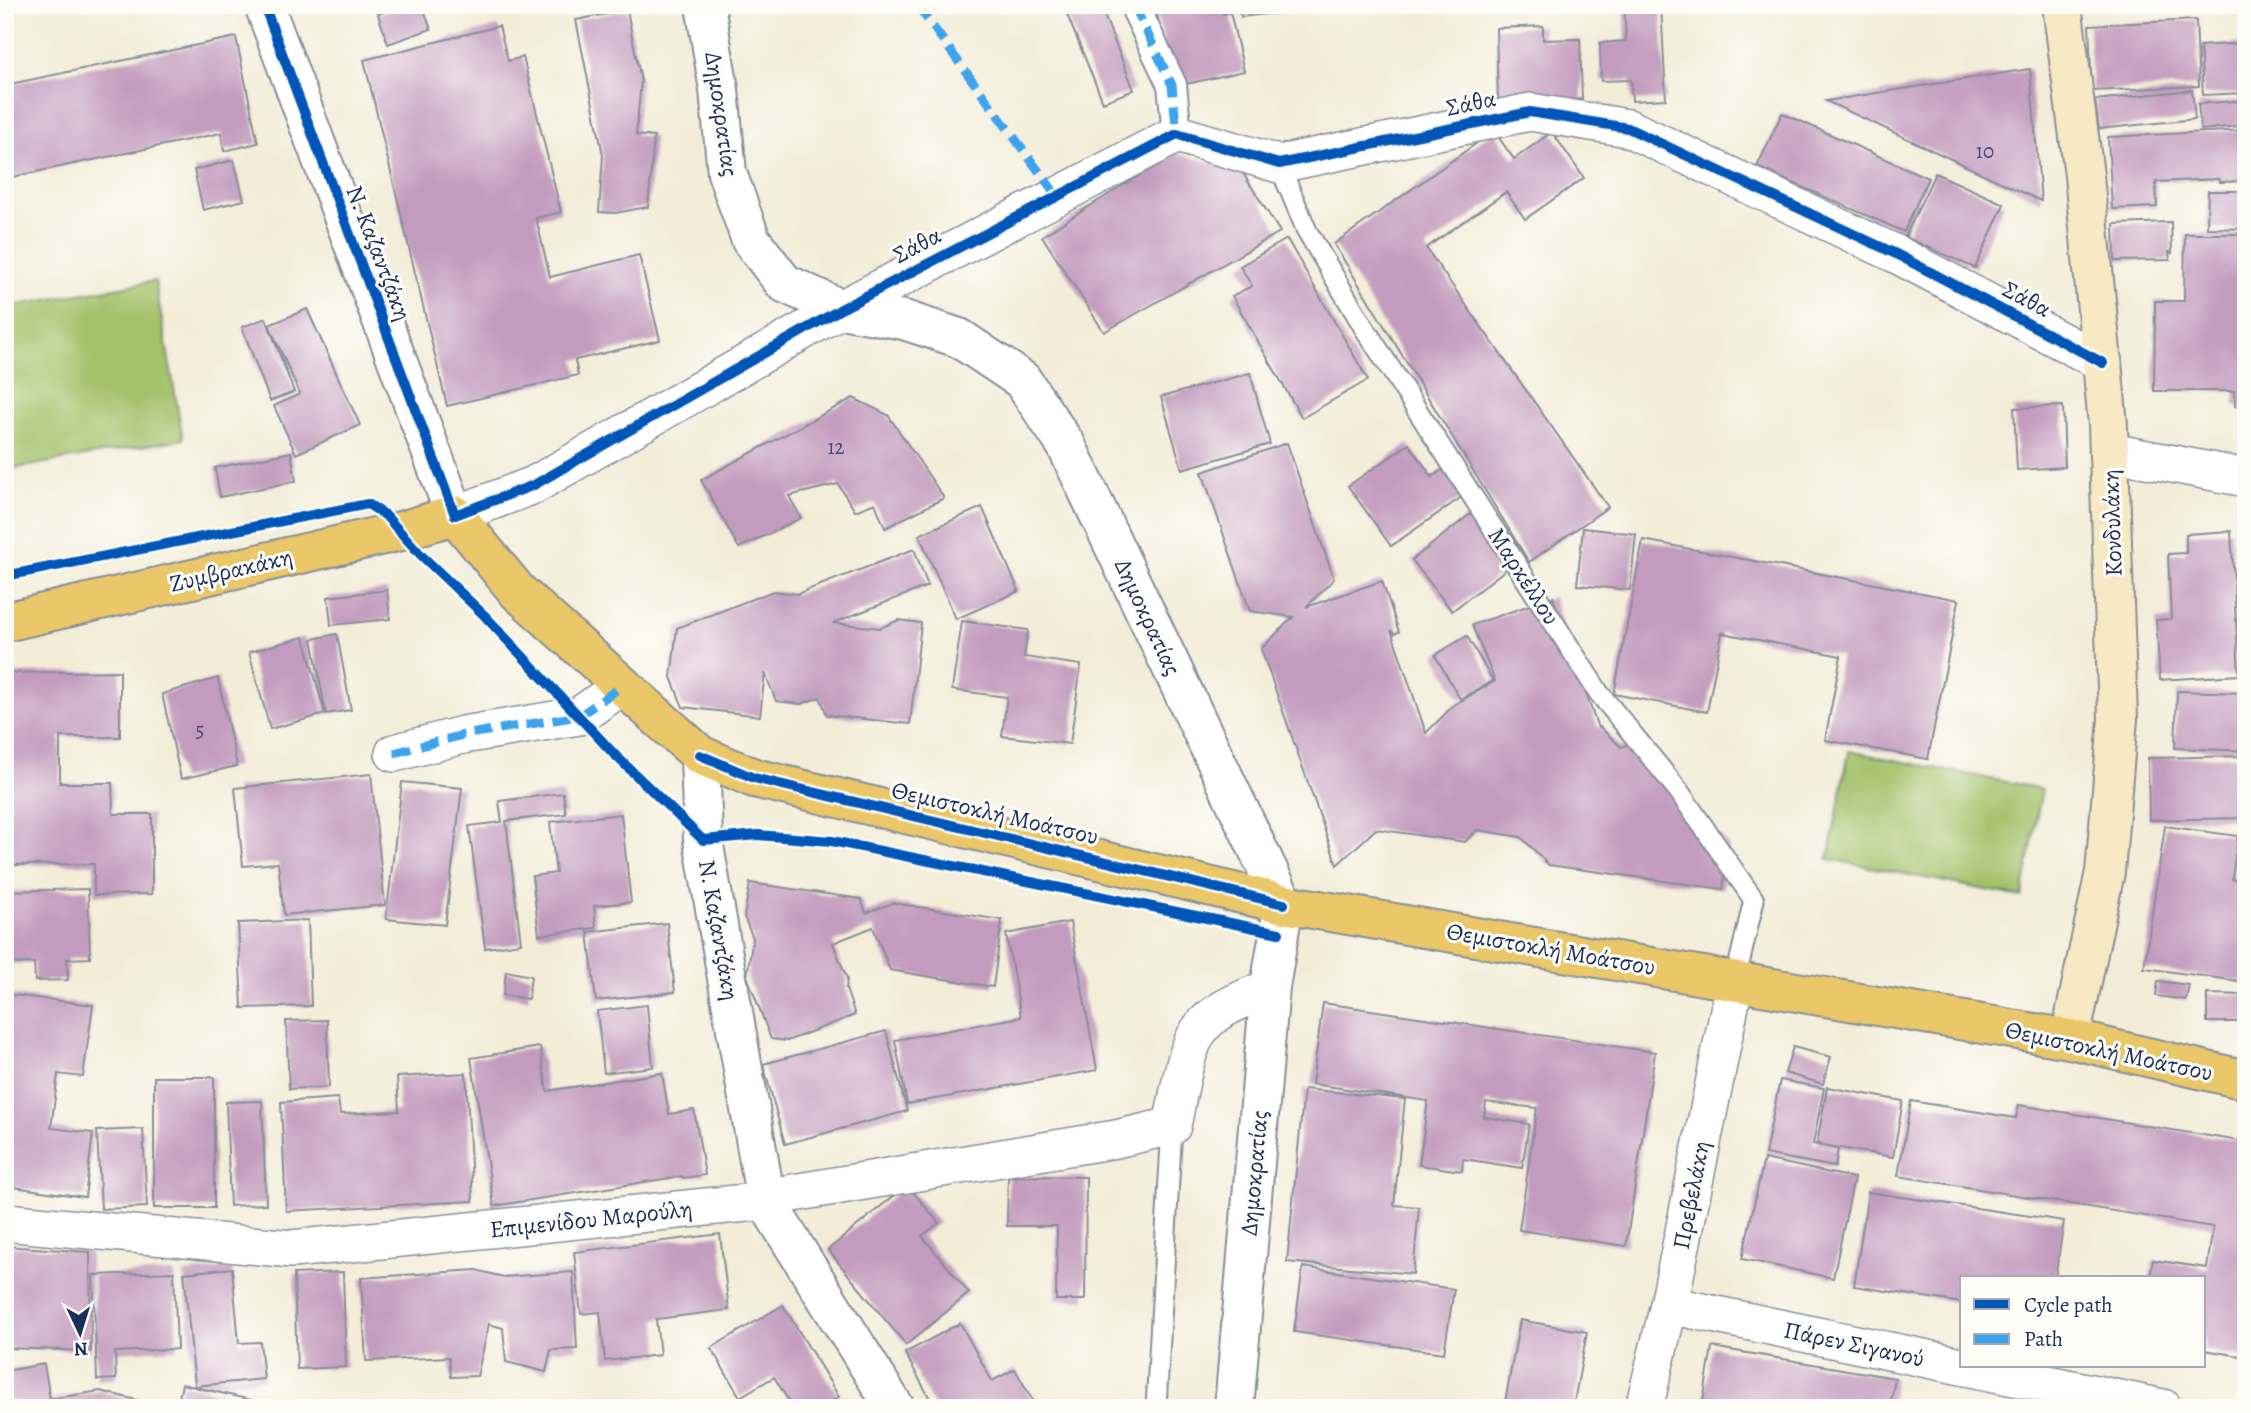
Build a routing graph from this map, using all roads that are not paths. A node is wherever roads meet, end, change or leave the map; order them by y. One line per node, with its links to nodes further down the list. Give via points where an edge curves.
1 (264, 5): 11 (street, Ν. Καζαντζάκη)
2 (705, 5): 7 (street, Δημοκρατίας, via 727,173 751,240 784,283)
3 (1135, 5): 5 (street, via 1172,85)
4 (2063, 5): 8 (main road, Κονδυλάκη)
5 (1177, 134): 6 (street, Σάθα); 7 (street, Σάθα)
6 (1279, 164): 8 (street, Σάθα, via 1530,112 1628,128 1896,254); 17 (lane, Μαρκέλλου, via 1307,231 1365,329 1600,693 1678,790 1754,900)
7 (841, 309): 11 (street, Σάθα, via 534,485); 16 (street, Δημοκρατίας, via 904,320 959,338 1021,380 1066,445)
8 (2104, 363): 9 (main road, Κονδυλάκη)
9 (2110, 452): 10 (street); 19 (main road, Κονδυλάκη, via 2118,719 2105,872)
10 (2246, 478)
11 (455, 515): 12 (main road, Ζυμβρακάκη); 13 (main road, Ν. Καζαντζάκη, via 518,592)
12 (5, 622)
13 (622, 686): 14 (street, via 579,716 463,735); 15 (main road, Ν. Καζαντζάκη)
14 (394, 752)
15 (700, 755): 16 (main road, Θεμιστοκλή Μοάτσου, via 754,778); 22 (street, Ν. Καζαντζάκη, via 703,840)
16 (1284, 904): 17 (main road, Θεμιστοκλή Μοάτσου); 18 (street, Δημοκρατίας)
17 (1735, 981): 19 (main road, Θεμιστοκλή Μοάτσου); 24 (street, Πρεβελάκη)
18 (1270, 987): 21 (street, via 1225,1008 1200,1028 1186,1058); 29 (street, Δημοκρατίας)
19 (2070, 1039): 20 (main road, Θεμιστοκλή Μοάτσου)
20 (2246, 1080)
21 (1172, 1126): 22 (street, Επιμενίδου Μαρούλη); 28 (lane)
22 (766, 1201): 23 (street, Επιμενίδου Μαρούλη, via 292,1249); 27 (street, Ν. Καζαντζάκη)
23 (5, 1222)
24 (1669, 1305): 25 (street, Πάρεν Σιγανού); 30 (street, Πρεβελάκη)
25 (1960, 1366)
26 (1972, 1368): 31 (street, Πάρεν Σιγανού)
27 (895, 1408)
28 (1156, 1408)
29 (1234, 1408)
30 (1644, 1408)
31 (2164, 1408)

